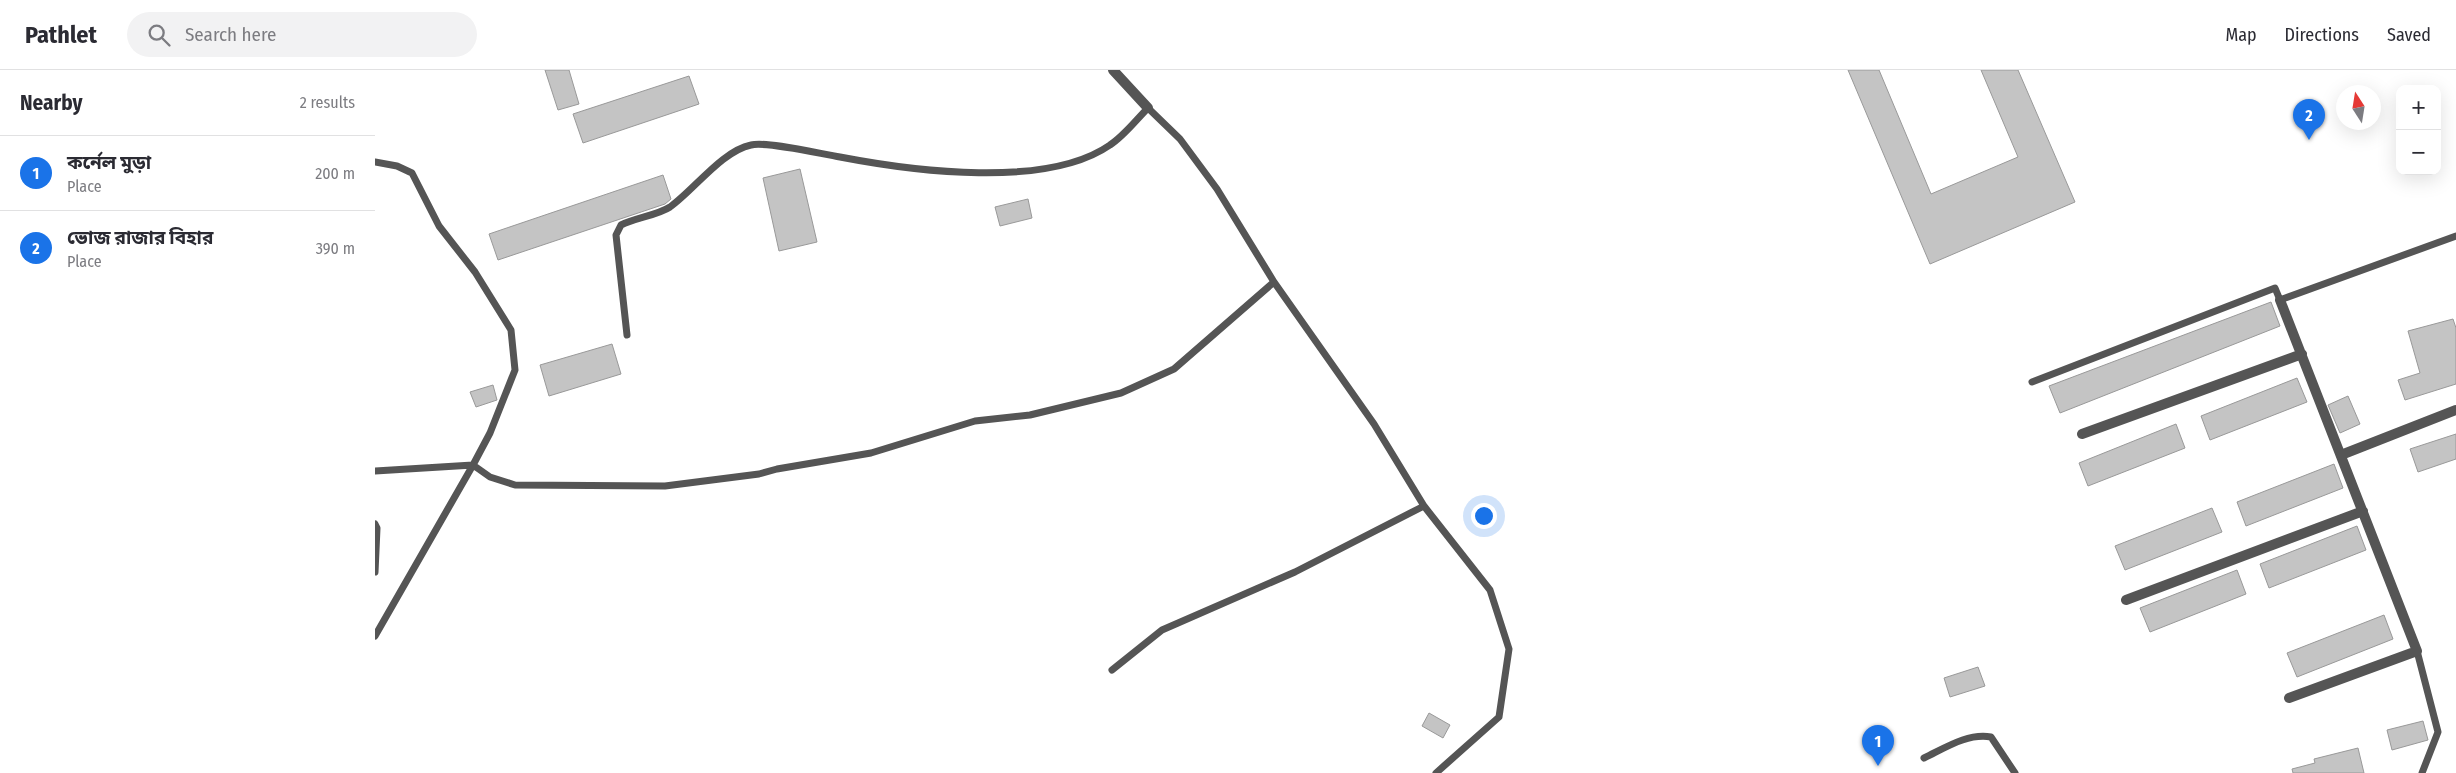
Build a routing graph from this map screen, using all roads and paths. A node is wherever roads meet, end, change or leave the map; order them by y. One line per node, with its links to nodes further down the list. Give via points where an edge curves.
1 (1113, 70): 2 (street)
2 (1147, 108): 5 (lane, via 1180,139 1217,189); 7 (lane, via 1111,145 1089,157 1031,171 895,167 789,148 751,145 724,159 669,208 621,225 616,235)
3 (375, 162): 13 (lane, via 412,172 439,226 475,272 511,330 515,370 490,433)
4 (2456, 236): 6 (lane)
5 (1274, 282): 13 (lane, via 1174,369 1121,393 1030,415 975,421 871,453 759,474 665,486 515,485 490,477); 15 (lane, via 1375,424)
6 (2280, 300): 8 (street); 9 (lane, via 2275,288)
7 (627, 335)
8 (2302, 354): 11 (street); 12 (street)
9 (2033, 382)
10 (2456, 410): 12 (street)
11 (2082, 434)
12 (2341, 455): 16 (street)
13 (473, 465): 14 (lane); 20 (lane)
14 (375, 471)
15 (1424, 506): 22 (lane, via 1295,572 1162,630); 25 (lane, via 1491,590 1509,649 1499,717)
16 (2363, 510): 19 (street); 21 (street)
17 (375, 524): 18 (lane)
18 (375, 572)
19 (2126, 600)
20 (375, 636)
21 (2417, 651): 23 (street); 27 (lane, via 2438,732)
22 (1112, 670)
23 (2289, 698)
24 (1924, 758): 26 (lane, via 1979,735 1991,737)
25 (1435, 773)
26 (2015, 773)
27 (2423, 773)

